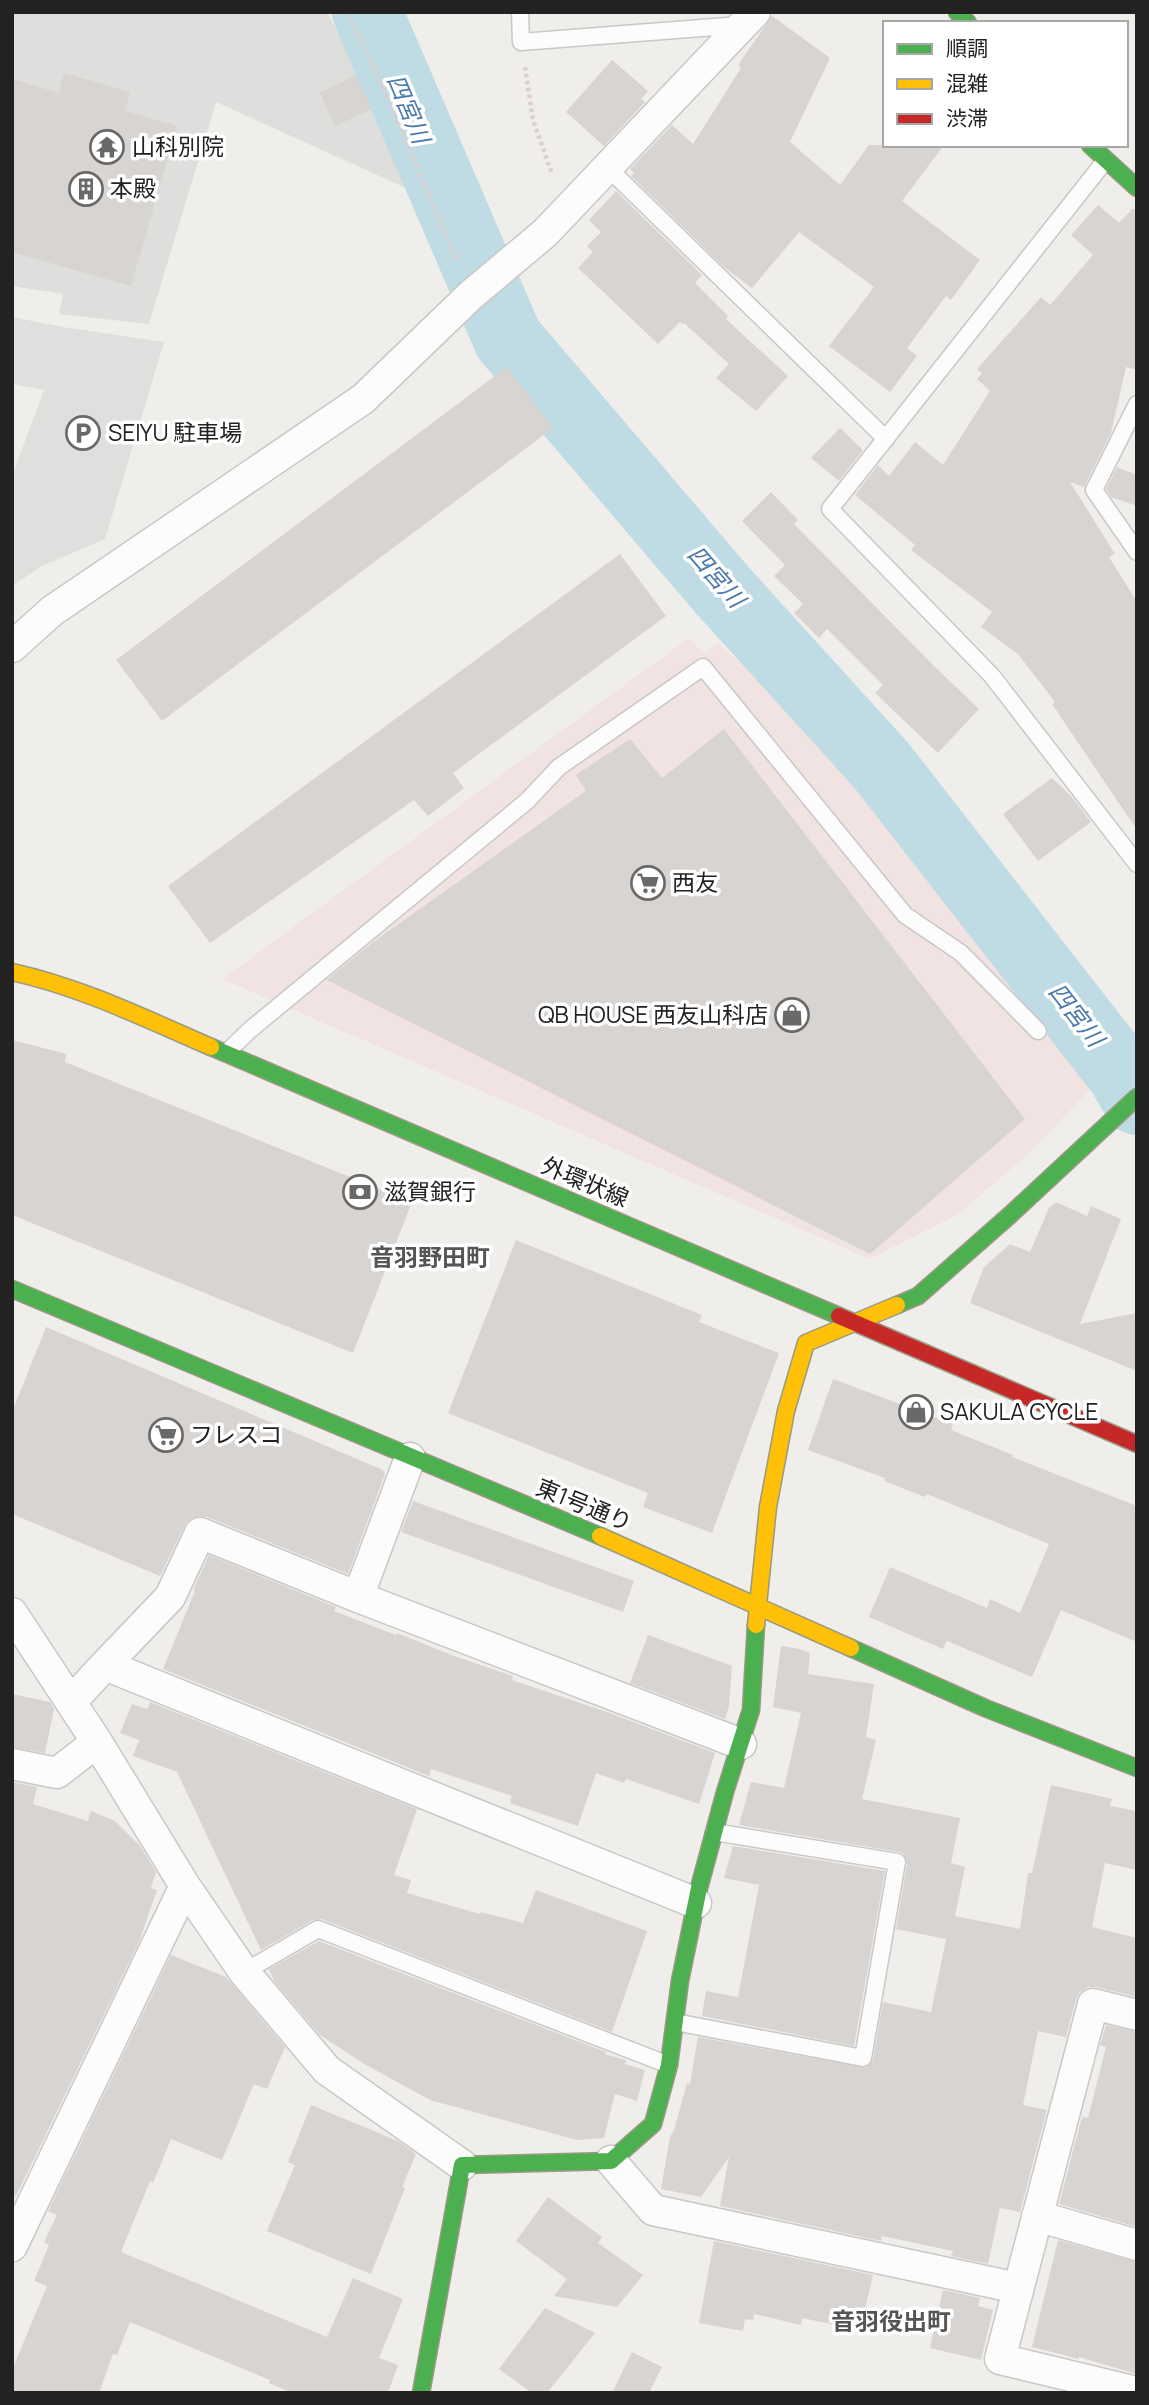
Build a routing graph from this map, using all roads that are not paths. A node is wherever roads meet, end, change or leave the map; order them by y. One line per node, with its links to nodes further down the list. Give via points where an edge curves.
1 (520, 12): 2 (lane, via 521,42)
2 (749, 19): 5 (street)
3 (1092, 147): 4 (street)
4 (1105, 161): 6 (street); 8 (lane)
5 (608, 168): 8 (lane); 10 (street, via 545,233 471,295 363,399 52,611)
6 (1137, 188)
7 (1137, 404): 9 (lane, via 1094,490)
8 (886, 439): 11 (lane, via 830,509 992,676)
9 (1137, 552)
10 (12, 647)
11 (1137, 864)
12 (12, 972): 14 (street, 外環状線, via 134,1013)
13 (1038, 1031): 14 (lane, via 961,953 905,915 703,667 559,766 527,801)
14 (226, 1053): 17 (street, 外環状線)
15 (1137, 1097): 17 (street, via 918,1296)
16 (12, 1289): 19 (street, 東1号通り)
17 (854, 1324): 18 (street, 外環状線); 21 (street, via 806,1343 786,1412 768,1507)
18 (1137, 1444)
19 (410, 1458): 20 (street); 21 (street, 東1号通り)
20 (358, 1597): 23 (street, via 200,1533 170,1597); 26 (street)
21 (757, 1604): 26 (street, via 751,1710); 28 (street, 東1号通り, via 985,1708)
22 (12, 1613): 24 (street)
23 (105, 1665): 24 (street); 31 (street)
24 (71, 1702): 25 (street)
25 (97, 1742): 27 (street, via 57,1773); 30 (street)
26 (741, 1744): 29 (street)
27 (12, 1764)
28 (1137, 1768)
29 (714, 1832): 31 (street); 34 (lane, via 897,1863 863,2057)
30 (185, 1886): 32 (street); 40 (street)
31 (696, 1903): 34 (street)
32 (244, 1972): 35 (lane, via 318,1929); 37 (street, via 327,2070)
33 (1137, 2015): 38 (street, via 1093,2004)
34 (674, 2022): 35 (street)
35 (669, 2065): 36 (street, via 653,2124)
36 (611, 2161): 37 (street); 41 (street, via 653,2210)
37 (462, 2165): 43 (street)
38 (1037, 2216): 39 (street); 41 (street)
39 (1137, 2245)
40 (12, 2246)
41 (1018, 2288): 42 (street, via 1000,2359)
42 (1137, 2392)
43 (421, 2393)

